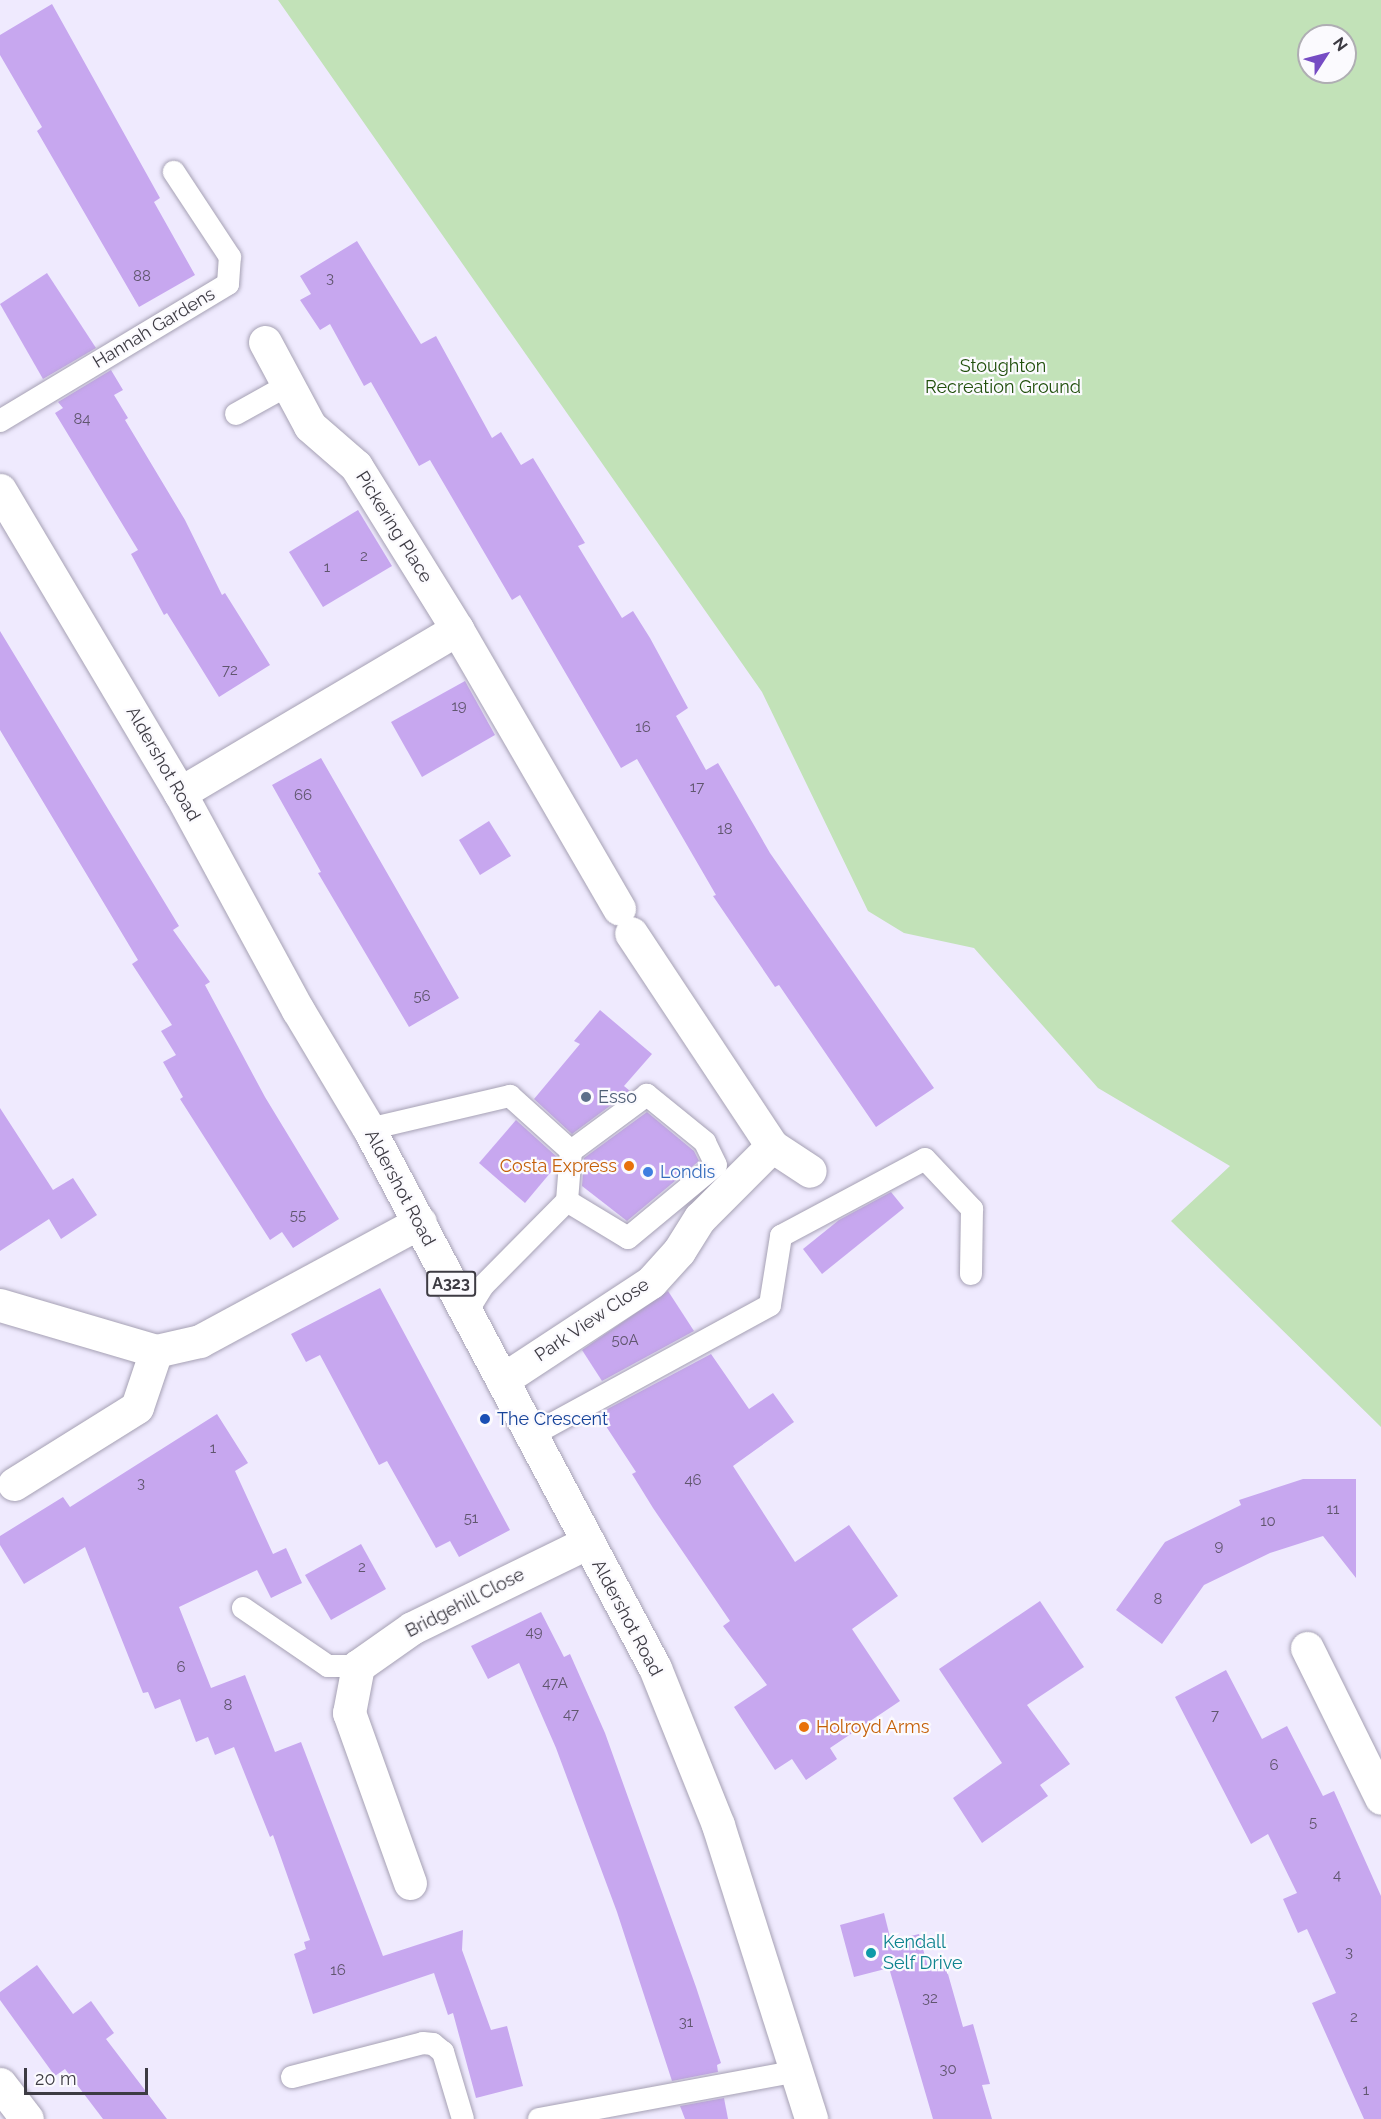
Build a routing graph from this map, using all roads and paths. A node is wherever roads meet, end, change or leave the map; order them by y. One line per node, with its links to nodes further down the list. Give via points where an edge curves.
1 (174, 172): 5 (lane, Hannah Gardens, via 230,257 228,284)
2 (265, 342): 3 (street, Pickering Place)
3 (288, 385): 4 (lane); 7 (street, Pickering Place, via 310,426 356,466)
4 (236, 414)
5 (0, 421)
6 (0, 490): 8 (street, Aldershot Road / A323)
7 (457, 628): 8 (street); 10 (street, Pickering Place, via 625,921)
8 (180, 793): 9 (street, Aldershot Road / A323)
9 (369, 1129): 11 (lane, via 510,1096); 14 (street, Aldershot Road / A323)
10 (772, 1146): 12 (street); 19 (street, Park View Close, via 700,1218 679,1251 651,1282)
11 (571, 1151): 13 (lane); 13 (lane, via 646,1095 705,1142 716,1165 628,1238)
12 (810, 1171)
13 (567, 1201): 17 (lane, via 483,1286)
14 (420, 1222): 17 (street, Aldershot Road / A323); 18 (street, via 200,1341)
15 (971, 1274): 20 (lane, via 972,1209 925,1159 781,1236 770,1305)
16 (0, 1305): 18 (street)
17 (466, 1313): 19 (street, Aldershot Road / A323)
18 (156, 1351): 21 (street, via 137,1407)
19 (502, 1380): 20 (street, Aldershot Road / A323)
20 (532, 1436): 22 (street, Aldershot Road / A323)
21 (14, 1484)
22 (588, 1542): 25 (street, Bridgehill Close, via 412,1628); 28 (street, Aldershot Road / A323, via 655,1668 687,1747 739,1887)
23 (243, 1608): 25 (lane, via 328,1666)
24 (1307, 1648): 26 (street)
25 (358, 1666): 27 (street, via 349,1713)
26 (1381, 1798)
27 (410, 1883)
28 (797, 2071): 33 (lane); 34 (street, Aldershot Road / A323)
29 (292, 2077): 32 (lane, via 423,2043 433,2044 443,2052)
30 (0, 2084): 31 (street)
31 (27, 2119)
32 (463, 2119)
33 (539, 2119)
34 (811, 2119)

